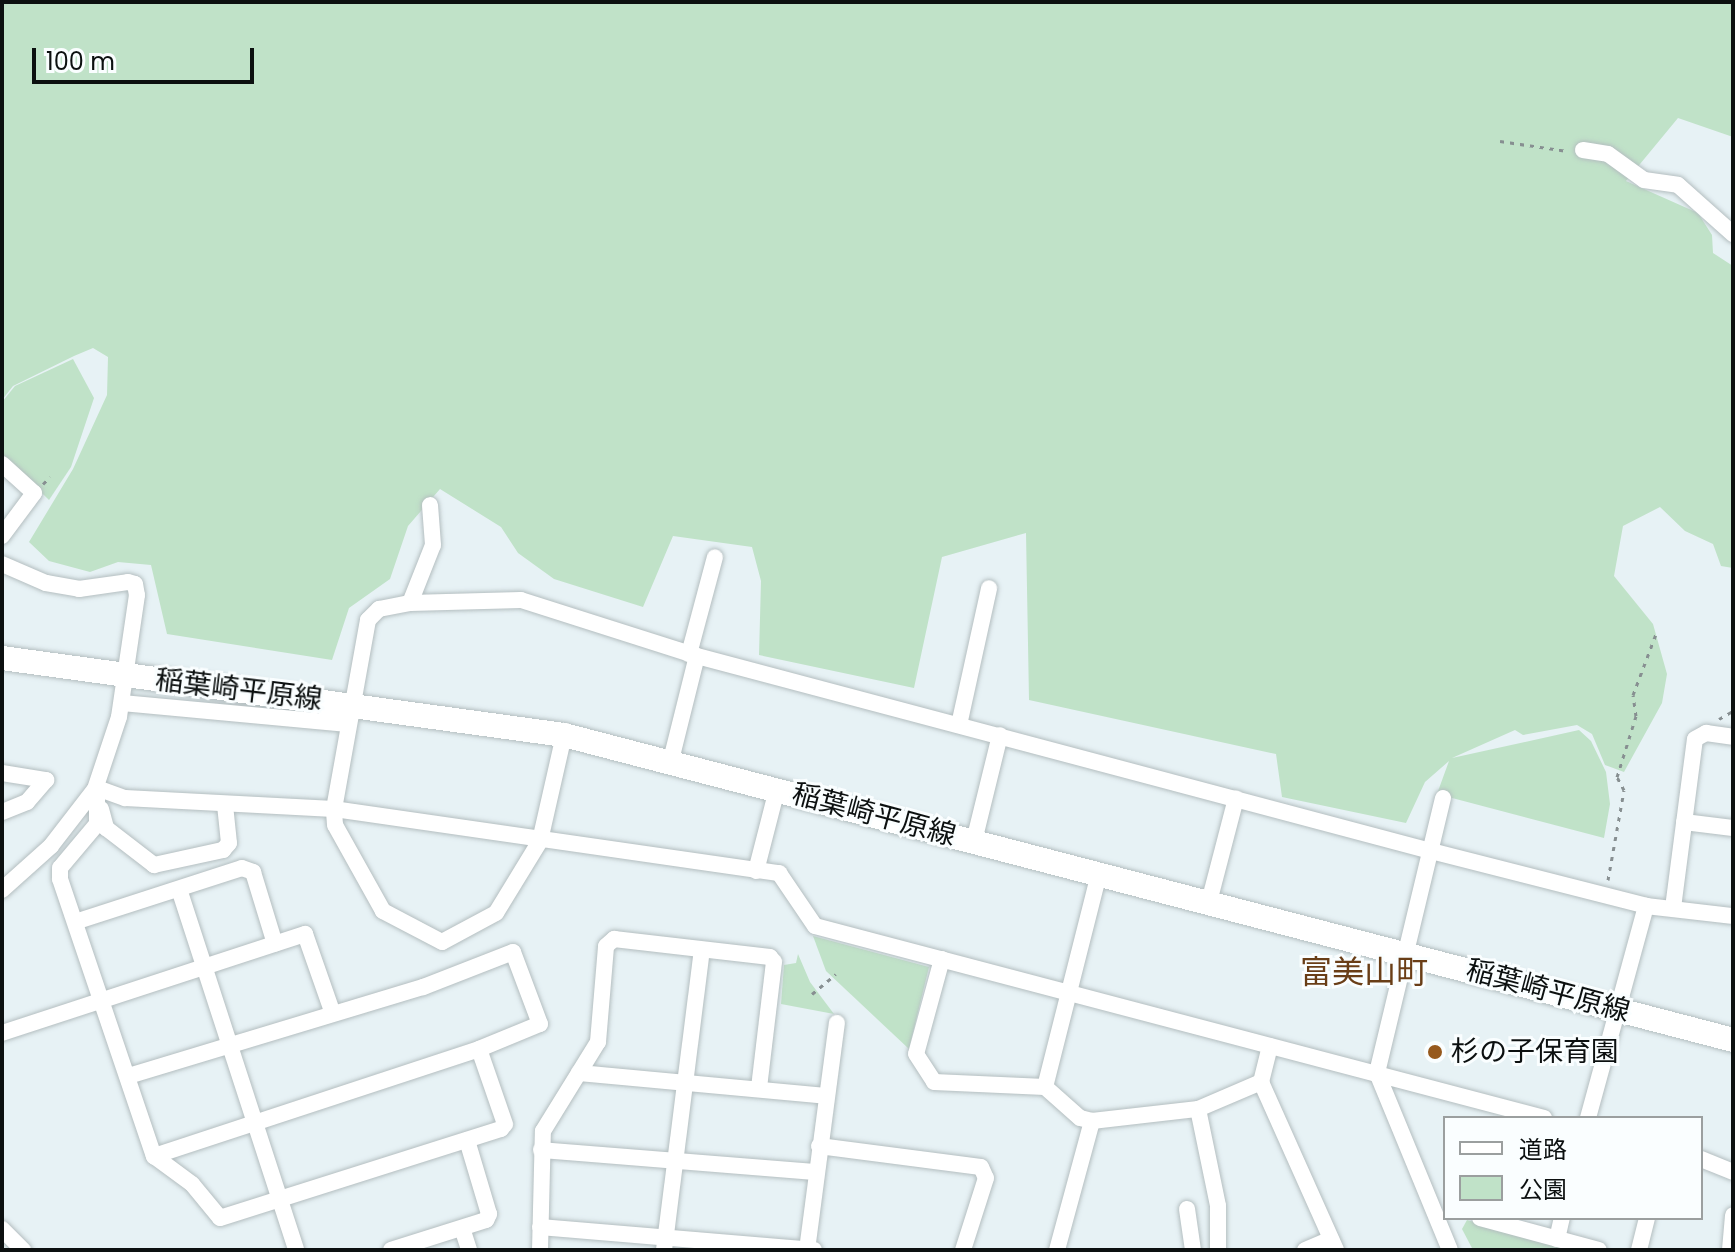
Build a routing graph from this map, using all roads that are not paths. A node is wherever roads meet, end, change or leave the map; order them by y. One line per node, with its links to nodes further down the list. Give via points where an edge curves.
1 (1583, 150): 2 (street, via 1608,154 1644,180 1678,185)
2 (1733, 234)
3 (2, 464): 5 (street, via 34,493)
4 (430, 505): 9 (street, via 433,545)
5 (2, 536)
6 (715, 557): 10 (street)
7 (2, 564): 12 (street, via 46,583 79,589 135,584)
8 (989, 588): 15 (street)
9 (410, 603): 10 (street, via 521,600); 14 (street, via 379,609 368,620)
10 (693, 655): 15 (street); 19 (street)
11 (2, 658): 12 (main road, 稲葉崎平原線)
12 (127, 677): 13 (street); 14 (main road, 稲葉崎平原線)
13 (122, 703): 14 (street); 36 (street, via 95,789 51,846)
14 (350, 714): 16 (main road, 稲葉崎平原線); 26 (street)
15 (959, 725): 17 (street)
16 (564, 735): 19 (main road, 稲葉崎平原線); 30 (street)
17 (1000, 735): 23 (street); 31 (street)
18 (1733, 737): 28 (street, via 1706,733 1695,739)
19 (671, 760): 22 (main road, 稲葉崎平原線)
20 (2, 773): 27 (street, via 46,780 27,802)
21 (97, 788): 25 (street, via 125,798); 25 (street, via 106,828 154,865 223,850 229,843); 41 (street, via 97,824 60,868 70,914)
22 (777, 789): 31 (main road, 稲葉崎平原線); 33 (street)
23 (1236, 798): 32 (street); 37 (street)
24 (1443, 798): 32 (street)
25 (225, 804): 26 (street)
26 (334, 809): 30 (street); 30 (street, via 335,825 383,911 442,942 496,913)
27 (2, 812)
28 (1684, 822): 29 (street); 39 (street)
29 (1733, 828)
30 (540, 841): 33 (street)
31 (974, 841): 34 (main road, 稲葉崎平原線)
32 (1431, 851): 38 (street); 44 (street)
33 (756, 871): 45 (street, via 779,873 815,926)
34 (1099, 874): 37 (main road, 稲葉崎平原線); 47 (street)
35 (179, 889): 41 (street); 42 (street, via 242,868 253,872); 46 (street)
36 (2, 890)
37 (1209, 902): 44 (main road, 稲葉崎平原線)
38 (1646, 906): 39 (street); 49 (street)
39 (1673, 908): 40 (street)
40 (1733, 916)
41 (78, 921): 48 (street)
42 (275, 944): 46 (street); 50 (street, via 309,937)
43 (702, 951): 57 (street, via 614,939 606,946 598,1042); 60 (street); 62 (street, via 770,957 774,962)
44 (1404, 953): 49 (main road, 稲葉崎平原線); 58 (street)
45 (942, 959): 47 (street); 63 (street, via 916,1054 934,1082)
46 (205, 968): 48 (street); 54 (street)
47 (1069, 992): 55 (street); 63 (street)
48 (104, 1000): 52 (street); 59 (street)
49 (1617, 1009): 53 (main road, 稲葉崎平原線); 67 (street)
50 (332, 1011): 54 (street); 56 (street, via 423,987 513,952 539,1029)
51 (837, 1023): 64 (street)
52 (2, 1033)
53 (1733, 1040)
54 (229, 1044): 59 (street); 69 (street)
55 (1270, 1046): 58 (street); 61 (street)
56 (479, 1049): 69 (street); 70 (street, via 505,1124)
57 (579, 1073): 60 (street); 72 (street, via 543,1131)
58 (1377, 1073): 66 (street); 80 (street)
59 (129, 1076): 73 (street)
60 (685, 1082): 62 (street); 74 (street)
61 (1261, 1082): 65 (street); 90 (street)
62 (759, 1087): 64 (street)
63 (1045, 1087): 68 (street, via 1080,1118)
64 (826, 1096): 71 (street)
65 (1198, 1109): 68 (street); 101 (street, via 1218,1206)
66 (1537, 1116)
67 (1589, 1116)
68 (1092, 1121): 99 (street)
69 (256, 1123): 73 (street); 78 (street)
70 (467, 1140): 78 (street); 86 (street, via 489,1214)
71 (819, 1146): 76 (street); 98 (street, via 981,1167 986,1178)
72 (541, 1150): 74 (street); 85 (street)
73 (154, 1156): 78 (street, via 192,1184 220,1218)
74 (676, 1160): 76 (street); 89 (street)
75 (1703, 1160): 77 (street)
76 (816, 1172): 96 (street)
77 (1733, 1172)
78 (280, 1199): 92 (street)
79 (1187, 1209): 100 (street)
80 (1440, 1214): 103 (street)
81 (1733, 1215): 106 (street)
82 (1487, 1220): 88 (street)
83 (1562, 1220): 88 (street)
84 (1646, 1220): 105 (street)
85 (540, 1227): 89 (street); 95 (street)
86 (462, 1228): 93 (street); 94 (street)
87 (2, 1229): 91 (street)
88 (1557, 1239): 104 (street)
89 (665, 1244): 96 (street)
90 (1333, 1244): 102 (street)
91 (23, 1250)
92 (296, 1250)
93 (391, 1250)
94 (469, 1250)
95 (540, 1250)
96 (807, 1250): 97 (street)
97 (814, 1250)
98 (963, 1250)
99 (1057, 1250)
100 (1193, 1250)
101 (1218, 1250)
102 (1305, 1250)
103 (1450, 1250)
104 (1599, 1250)
105 (1639, 1250)
106 (1730, 1250)

